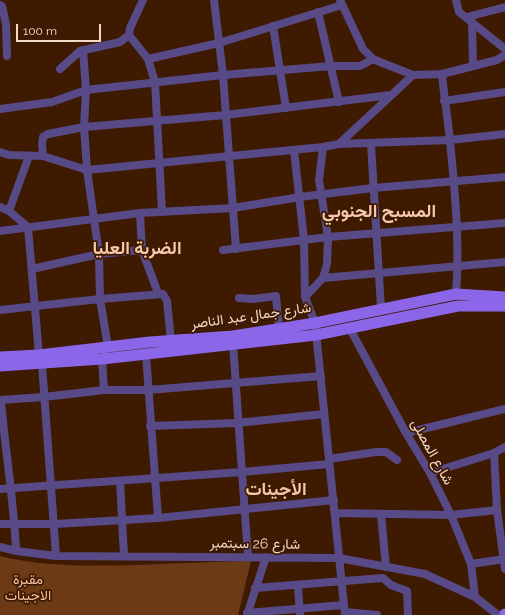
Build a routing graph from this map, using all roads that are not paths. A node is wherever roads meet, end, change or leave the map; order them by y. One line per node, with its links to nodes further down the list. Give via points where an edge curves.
1 (143, 0): 10 (street)
2 (214, 0): 11 (street)
3 (456, 0): 8 (street, via 459,12)
4 (341, 2): 7 (street); 17 (street, via 363,49)
5 (0, 5): 15 (street, via 6,24)
6 (505, 7): 8 (street)
7 (318, 12): 9 (street); 18 (street)
8 (470, 20): 12 (street); 19 (street)
9 (273, 26): 11 (street); 21 (street)
10 (129, 35): 13 (street, via 120,42); 16 (street)
11 (219, 43): 16 (street); 23 (street)
12 (505, 49)
13 (82, 50): 20 (street); 26 (street)
14 (505, 55): 19 (street)
15 (7, 56)
16 (148, 59): 25 (street)
17 (373, 59): 18 (street, via 360,66); 24 (street)
18 (330, 66): 21 (street); 30 (street)
19 (473, 66): 22 (street)
20 (60, 69)
21 (281, 70): 23 (street); 31 (street)
22 (442, 74): 24 (street); 29 (street)
23 (223, 75): 25 (street); 33 (street)
24 (413, 75): 28 (street)
25 (155, 82): 26 (street); 34 (street)
26 (86, 90): 32 (street, via 52,102); 35 (street)
27 (505, 92): 29 (street)
28 (391, 95): 30 (street); 38 (street)
29 (444, 101): 37 (street)
30 (339, 102): 31 (street)
31 (286, 108): 33 (street)
32 (0, 109)
33 (226, 115): 34 (street); 45 (street)
34 (157, 121): 35 (street); 46 (street)
35 (84, 127): 44 (street, via 48,134 42,144); 47 (street)
36 (505, 134): 37 (street)
37 (450, 140): 39 (street); 49 (street)
38 (339, 144): 39 (street); 40 (street)
39 (371, 144): 50 (street)
40 (323, 147): 41 (street); 51 (street, via 319,180)
41 (294, 150): 45 (street); 52 (street)
42 (0, 152): 43 (street)
43 (29, 156): 44 (street); 54 (street)
44 (43, 156): 47 (street)
45 (228, 157): 46 (street); 53 (street)
46 (158, 163): 47 (street); 55 (street)
47 (87, 170): 57 (street)
48 (505, 177): 49 (street)
49 (453, 182): 50 (street); 60 (street)
50 (373, 188): 51 (street); 62 (street)
51 (321, 194): 52 (street); 63 (street)
52 (300, 197): 53 (street); 64 (street)
53 (233, 208): 55 (street); 65 (street)
54 (3, 210): 59 (street)
55 (162, 211): 56 (street)
56 (140, 213): 57 (street); 66 (street)
57 (94, 220): 59 (street); 68 (street)
58 (505, 223): 60 (street)
59 (28, 227): 61 (street); 71 (street)
60 (457, 227): 62 (street); 70 (street)
61 (0, 231)
62 (377, 233): 63 (street); 72 (street)
63 (328, 237): 64 (street); 73 (street)
64 (304, 240): 65 (street); 76 (street)
65 (236, 249): 67 (street)
66 (142, 250): 68 (street); 74 (street)
67 (223, 250)
68 (99, 254): 71 (street); 79 (street)
69 (505, 262): 70 (street)
70 (458, 265): 72 (street); 75 (street)
71 (32, 269): 80 (street)
72 (379, 272): 73 (street); 82 (street)
73 (324, 278): 76 (street)
74 (158, 293): 79 (street); 88 (street, via 163,294 167,301)
75 (456, 294): 77 (main road, شارع جمال عبد الناصر); 82 (main road, شارع جمال عبد الناصر)
76 (305, 297): 84 (street)
77 (505, 297)
78 (239, 298): 86 (street, via 276,296)
79 (100, 299): 80 (street); 90 (street)
80 (35, 306): 83 (street); 93 (street)
81 (505, 306): 85 (main road, شارع جمال عبد الناصر, via 458,306)
82 (381, 308): 84 (main road, شارع جمال عبد الناصر)
83 (0, 310)
84 (314, 323): 86 (main road, شارع جمال عبد الناصر); 87 (street)
85 (349, 327): 87 (main road, شارع جمال عبد الناصر); 106 (street, شارع المصلى)
86 (279, 329): 88 (main road, شارع جمال عبد الناصر)
87 (316, 335): 89 (main road, شارع جمال عبد الناصر); 96 (street)
88 (171, 341): 90 (main road, شارع جمال عبد الناصر)
89 (233, 344): 91 (main road, شارع جمال عبد الناصر); 97 (street)
90 (108, 347): 93 (main road, شارع جمال عبد الناصر); 94 (street)
91 (146, 354): 94 (main road, شارع جمال عبد الناصر); 99 (street)
92 (0, 356): 93 (main road, شارع جمال عبد الناصر)
93 (40, 359): 94 (main road, شارع جمال عبد الناصر); 95 (main road, شارع جمال عبد الناصر); 100 (street)
94 (102, 359): 98 (street)
95 (0, 366)
96 (321, 376): 97 (street); 103 (street)
97 (235, 382): 99 (street); 104 (street)
98 (104, 390): 99 (street); 100 (street)
99 (148, 390): 105 (street)
100 (44, 397): 101 (street); 116 (street)
101 (1, 400): 107 (street)
102 (505, 409): 106 (street)
103 (324, 414): 104 (street); 111 (street)
104 (237, 423): 105 (street); 112 (street)
105 (150, 426): 114 (street)
106 (406, 433): 113 (street, شارع المصلى)
107 (2, 437): 117 (street)
108 (505, 447): 109 (street)
109 (494, 453): 113 (street); 121 (street)
110 (397, 460): 111 (street, via 386,452 376,452)
111 (329, 461): 112 (street); 119 (street)
112 (242, 472): 114 (street); 120 (street)
113 (430, 473): 124 (street, شارع المصلى)
114 (154, 478): 115 (street); 125 (street)
115 (120, 481): 116 (street); 126 (street)
116 (52, 486): 117 (street); 129 (street)
117 (12, 488): 118 (street); 127 (street)
118 (0, 489)
119 (334, 500): 120 (street); 122 (street)
120 (245, 509): 125 (street); 134 (street)
121 (497, 510): 124 (street); 137 (street)
122 (336, 513): 123 (street); 136 (street)
123 (381, 514): 124 (street); 139 (street)
124 (451, 515): 138 (street, شارع المصلى)
125 (158, 518): 126 (street)
126 (122, 520): 129 (street); 133 (street)
127 (14, 523): 128 (street); 129 (street); 131 (street)
128 (0, 524)
129 (55, 524): 132 (street)
130 (0, 547): 131 (street, شارع 26 سبتمبر)
131 (16, 551): 132 (street, شارع 26 سبتمبر)
132 (56, 556): 133 (street, شارع 26 سبتمبر)
133 (124, 556): 134 (street, شارع 26 سبتمبر)
134 (248, 557): 135 (street, شارع 26 سبتمبر)
135 (266, 557): 136 (street, شارع 26 سبتمبر); 143 (street)
136 (339, 558): 139 (street, شارع 26 سبتمبر); 141 (street)
137 (504, 559): 138 (street); 140 (street)
138 (471, 564): 144 (street, شارع المصلى)
139 (386, 567): 144 (street, شارع 26 سبتمبر, via 425,574)
140 (505, 570)
141 (342, 582): 142 (street); 145 (street); 149 (street, via 383,578 391,585 407,591)
142 (298, 586): 143 (street); 146 (street)
143 (255, 588): 147 (street)
144 (475, 597): 150 (street, شارع 26 سبتمبر)
145 (345, 611): 146 (street); 148 (street)
146 (300, 612): 147 (street)
147 (247, 614)
148 (377, 615)
149 (408, 615)
150 (498, 615)

